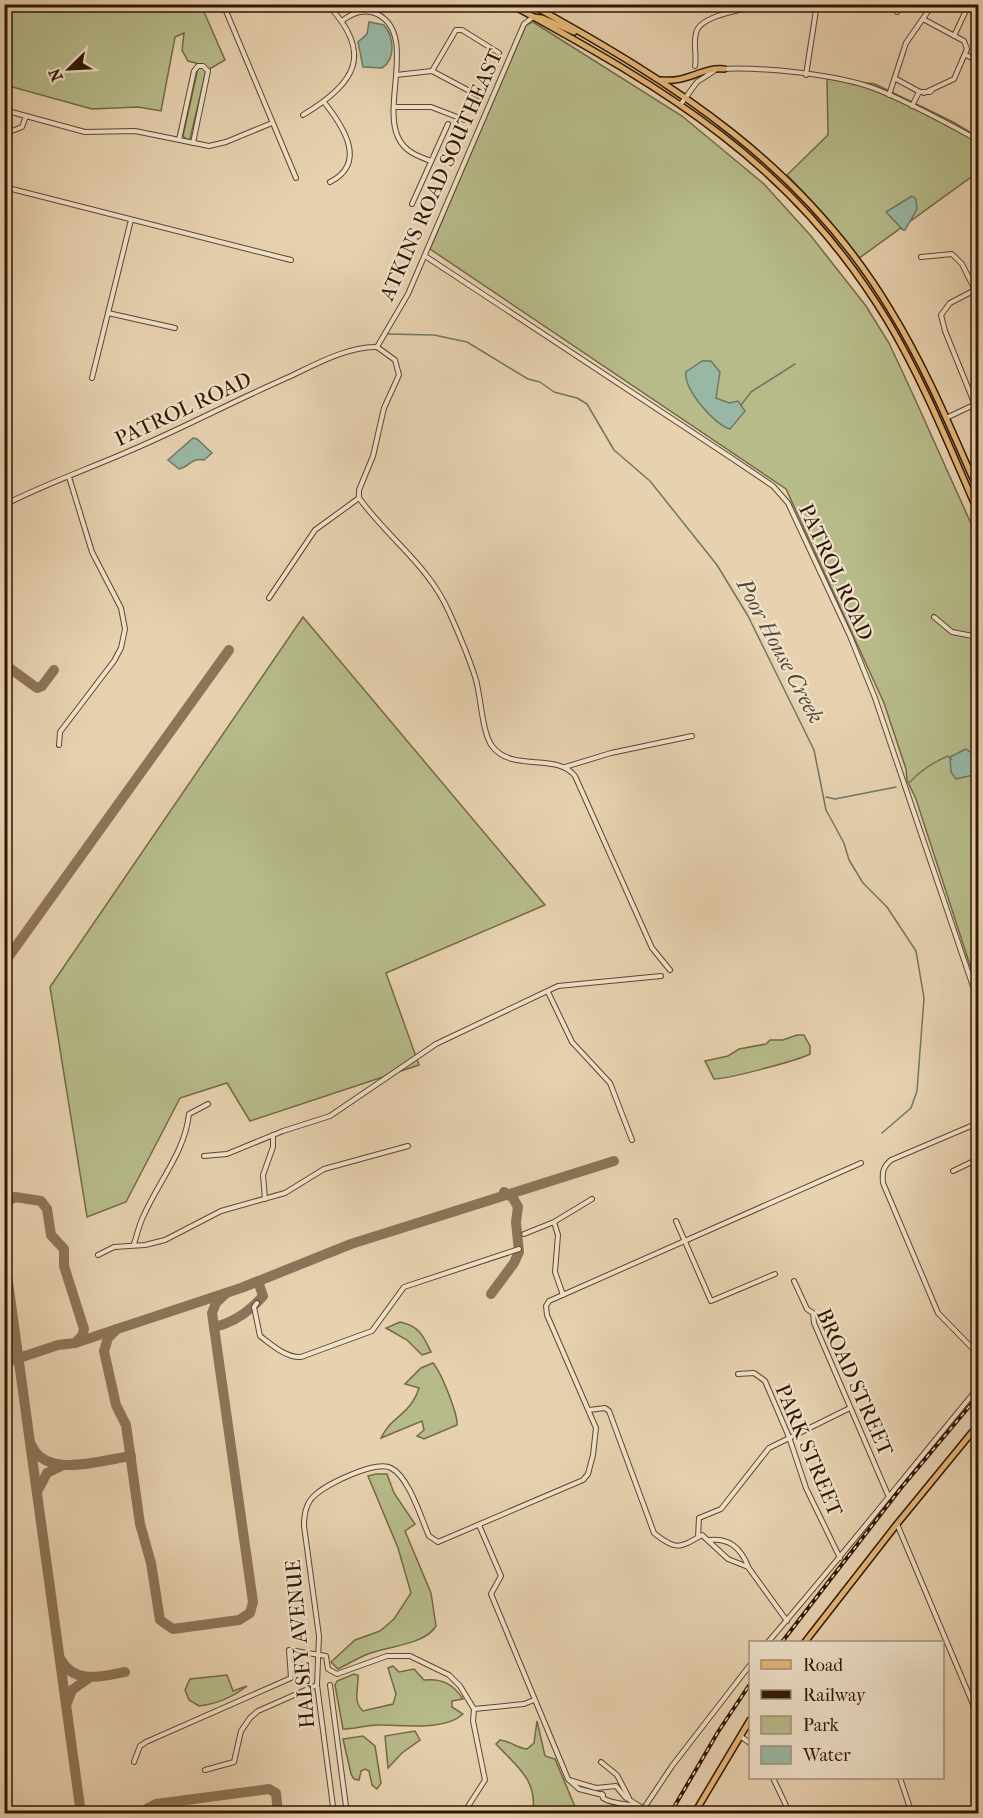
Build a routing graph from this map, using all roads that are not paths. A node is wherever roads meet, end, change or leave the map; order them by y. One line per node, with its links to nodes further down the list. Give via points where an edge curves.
1 (223, 4): 40 (street)
2 (327, 4): 15 (street)
3 (374, 4): 11 (street)
4 (510, 4): 13 (main road)
5 (530, 4): 16 (main road)
6 (767, 4): 21 (street, via 702,23 695,36)
7 (817, 4): 25 (street)
8 (895, 4): 12 (street)
9 (933, 4): 14 (street)
10 (969, 4): 17 (street)
11 (371, 12): 15 (street, via 355,13); 24 (street, via 384,18 392,30 397,49)
12 (897, 12)
13 (533, 17): 16 (main road, via 540,16); 33 (main road); 52 (street, ATKINS ROAD SOUTHEAST, via 524,24)
14 (923, 19): 17 (street); 26 (street, via 906,44)
15 (342, 21): 32 (street, via 354,44 355,64 344,85)
16 (582, 34): 27 (main road)
17 (954, 36): 19 (street, via 966,44)
18 (499, 53): 23 (street, via 456,30)
19 (966, 55): 20 (street); 28 (street, via 954,79)
20 (978, 61)
21 (695, 66)
22 (724, 69): 25 (street); 27 (main road, via 712,69 681,81); 31 (street, via 699,80)
23 (432, 71): 24 (street); 30 (street)
24 (396, 75): 35 (street)
25 (806, 75): 29 (street, via 860,83)
26 (896, 79): 28 (street); 29 (street)
27 (660, 80): 31 (main road)
28 (922, 92): 34 (street)
29 (889, 95): 34 (street)
30 (481, 97)
31 (686, 97): 33 (street); 62 (main road, via 762,156 837,235 891,310)
32 (324, 102): 37 (street); 48 (street, via 345,137 350,158 348,168)
33 (681, 104): 67 (main road, via 765,171 808,214 848,263 906,354)
34 (912, 106): 44 (street)
35 (394, 107): 39 (street, via 431,107); 46 (street, via 395,127 402,144)
36 (4, 110): 38 (street)
37 (303, 115)
38 (26, 116): 42 (street, via 22,126); 43 (street, via 85,132 135,131)
39 (465, 120)
40 (272, 123): 45 (street, via 220,144); 47 (street)
41 (448, 124): 46 (street)
42 (4, 134)
43 (179, 140): 45 (street); 45 (street, via 194,71 203,66 208,71)
44 (978, 140)
45 (193, 143)
46 (430, 161): 50 (street)
47 (296, 178)
48 (330, 182)
49 (4, 188): 51 (street)
50 (412, 204)
51 (131, 220): 54 (street); 57 (street)
52 (424, 256): 59 (street, ATKINS ROAD SOUTHEAST, via 408,294); 77 (street, PATROL ROAD, via 730,457 782,496 800,526 867,676)
53 (921, 257): 55 (street, via 952,254 962,264)
54 (291, 260)
55 (975, 290): 56 (street); 61 (street, via 950,303 941,315)
56 (978, 296)
57 (108, 313): 58 (street); 60 (street)
58 (175, 328)
59 (377, 347): 63 (street, PATROL ROAD, via 310,367); 65 (street, via 395,360 399,375 384,408)
60 (92, 378)
61 (977, 404): 62 (street)
62 (946, 418): 64 (main road)
63 (69, 477): 66 (street, PATROL ROAD, via 44,484); 72 (street, via 92,552 121,608 125,629 118,655 60,732)
64 (978, 490)
65 (359, 498): 68 (street, via 315,530); 73 (street, via 437,588 473,672 491,744 512,758)
66 (4, 505)
67 (978, 512)
68 (269, 598)
69 (934, 617): 70 (street, via 952,632)
70 (978, 636)
71 (692, 736): 73 (street)
72 (59, 746)
73 (564, 767): 74 (street, via 577,780 651,948)
74 (670, 970)
75 (661, 976): 76 (street, via 564,984)
76 (548, 992): 80 (street, via 436,1044 330,1116); 81 (street, via 572,1042 610,1083)
77 (978, 1001)
78 (208, 1104): 93 (street, via 189,1114 186,1132 164,1182 143,1216)
79 (978, 1123): 100 (street, via 891,1160 882,1175 938,1313)
80 (273, 1135): 83 (street, via 227,1154); 87 (street, via 263,1175)
81 (632, 1140)
82 (408, 1146): 87 (street, via 333,1166 285,1193)
83 (204, 1156)
84 (978, 1159): 86 (street)
85 (861, 1163): 92 (street)
86 (953, 1172)
87 (265, 1199): 93 (street, via 221,1211 165,1240)
88 (592, 1199): 90 (street)
89 (676, 1221): 92 (street)
90 (554, 1222): 91 (street); 98 (street, via 558,1235 555,1272)
91 (524, 1234)
92 (683, 1242): 96 (street, via 711,1301); 98 (street)
93 (134, 1244): 95 (street)
94 (519, 1249): 99 (street, via 404,1287 372,1331 300,1357 284,1353 260,1336 254,1307)
95 (98, 1255)
96 (775, 1274)
97 (794, 1281): 103 (street, BROAD STREET, via 807,1309 813,1313)
98 (563, 1295): 104 (street, HALSEY AVENUE, via 549,1300 547,1316)
99 (257, 1303)
100 (978, 1354)
101 (738, 1374): 106 (street, PARK STREET, via 762,1377)
102 (978, 1388): 107 (street)
103 (851, 1408): 106 (street); 107 (street, BROAD STREET)
104 (589, 1410): 109 (street, HALSEY AVENUE, via 596,1428 588,1474 583,1480); 110 (street, via 609,1411 654,1533 668,1544 686,1546)
105 (978, 1425): 108 (main road)
106 (789, 1437): 110 (street, via 763,1454 721,1509 699,1518); 112 (street, PARK STREET, via 806,1488)
107 (888, 1495): 112 (street)
108 (897, 1524): 116 (main road); 123 (street)
109 (479, 1525): 117 (street, HALSEY AVENUE, via 443,1540 432,1540 404,1479 386,1466 373,1466 315,1495 306,1511 304,1526); 121 (street, via 501,1576 491,1594)
110 (698, 1538): 111 (street, via 702,1535)
111 (707, 1540): 113 (street, via 728,1559); 113 (street, via 721,1539 734,1545)
112 (840, 1558): 114 (street)
113 (748, 1567): 114 (street)
114 (787, 1621): 115 (street)
115 (769, 1641)
116 (806, 1641)
117 (319, 1656): 119 (street, HALSEY AVENUE); 122 (street, via 326,1656 328,1669 338,1674 387,1656 410,1656 448,1675); 127 (street, via 289,1650 291,1678 146,1742 140,1746)
118 (749, 1666): 138 (street)
119 (317, 1685): 129 (street, via 258,1712 241,1731 234,1762); 139 (street, HALSEY AVENUE)
120 (330, 1685): 140 (street)
121 (534, 1700): 122 (street); 130 (street)
122 (474, 1709): 141 (street, via 485,1780 466,1808)
123 (978, 1716)
124 (749, 1722): 125 (main road)
125 (740, 1736): 126 (street); 144 (main road)
126 (749, 1742)
127 (134, 1762)
128 (602, 1762): 136 (street, via 616,1775)
129 (206, 1770)
130 (568, 1779): 133 (street); 135 (street, via 579,1789)
131 (773, 1779): 145 (street)
132 (900, 1779): 146 (street)
133 (604, 1788): 134 (street, via 612,1785); 135 (street)
134 (621, 1792): 136 (street); 137 (street)
135 (603, 1795): 137 (street, via 606,1801)
136 (630, 1799): 138 (street)
137 (616, 1802): 138 (street)
138 (643, 1809): 142 (street); 143 (street)
139 (334, 1814)
140 (347, 1814)
141 (467, 1814)
142 (640, 1814)
143 (651, 1814)
144 (694, 1814)
145 (790, 1814)
146 (912, 1814)

